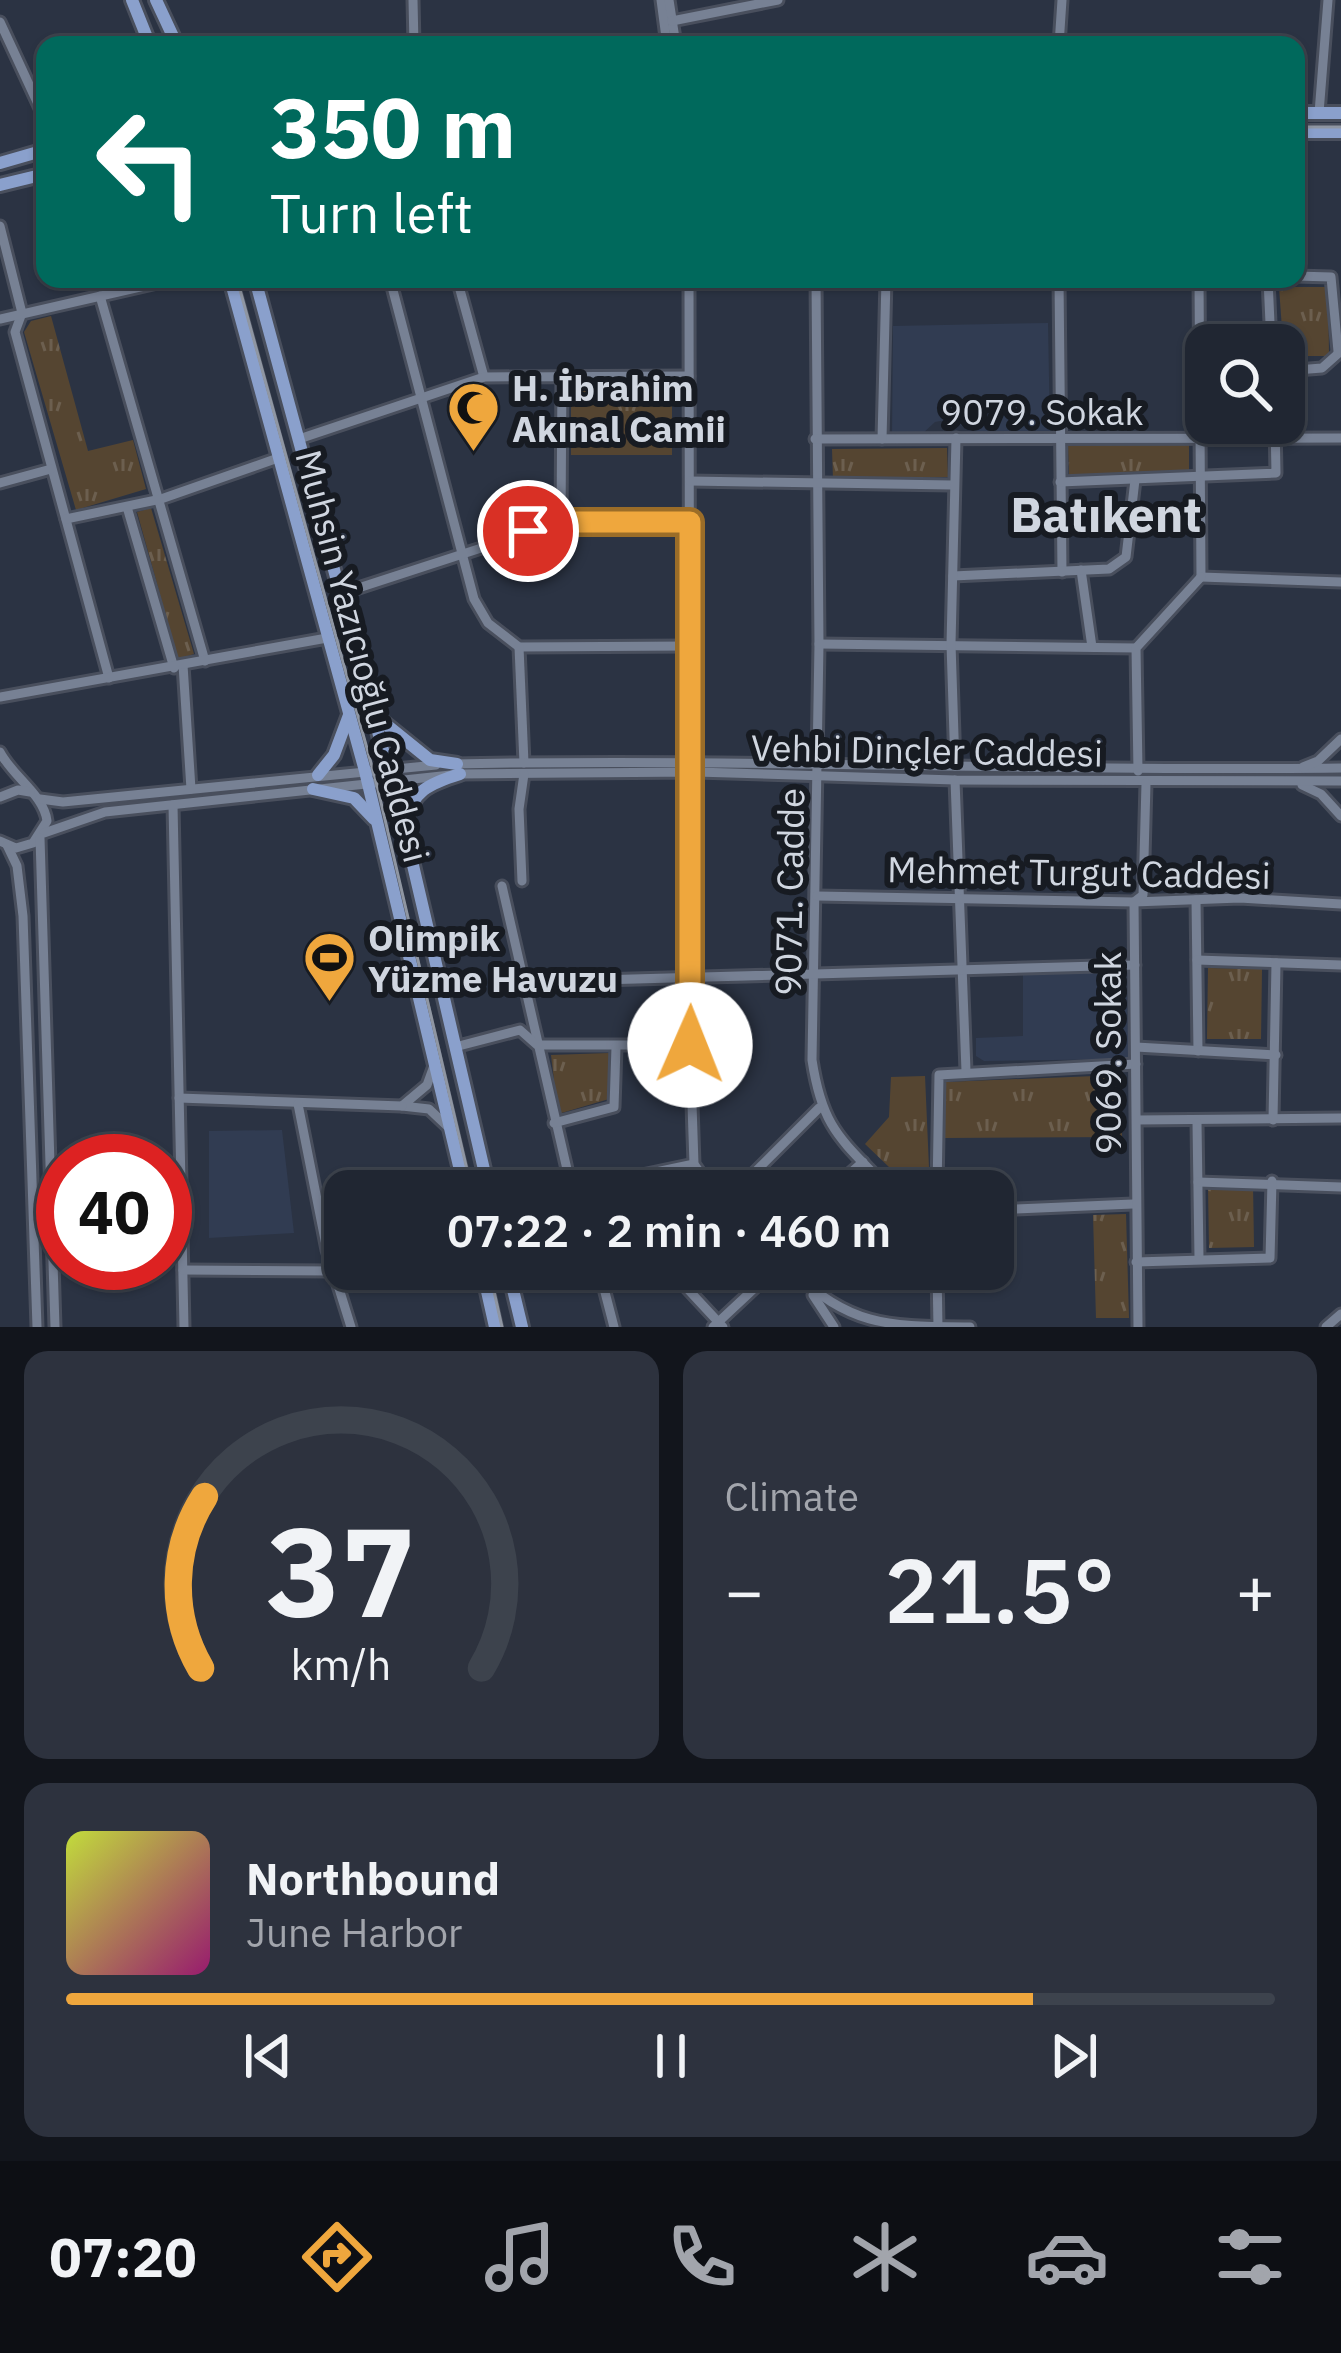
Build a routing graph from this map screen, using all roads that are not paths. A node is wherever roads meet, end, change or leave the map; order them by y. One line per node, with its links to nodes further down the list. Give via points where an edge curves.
1 (132, 0): 10 (main road)
2 (156, 0): 11 (main road)
3 (413, 0): 12 (street)
4 (665, 0): 8 (street); 13 (street)
5 (778, 0): 8 (street)
6 (1062, 0): 15 (street)
7 (1328, 0): 18 (street)
8 (672, 25): 14 (street)
9 (1, 26): 16 (street)
10 (146, 36)
11 (176, 36)
12 (414, 36)
13 (670, 36)
14 (671, 36)
15 (1060, 36)
16 (36, 100)
17 (1305, 113): 18 (main road)
18 (1319, 113): 19 (main road)
19 (1341, 113)
20 (1305, 132): 21 (main road)
21 (1341, 132)
22 (36, 153): 23 (main road)
23 (0, 163)
24 (36, 176): 25 (main road)
25 (0, 184)
26 (0, 226): 40 (street)
27 (1305, 276): 44 (street, via 1331,277)
28 (136, 288): 39 (street)
29 (232, 288): 60 (main road, Muhsin Yazıcıoğlu Caddesi)
30 (257, 288): 53 (main road, Muhsin Yazıcıoğlu Caddesi)
31 (393, 288): 49 (street)
32 (459, 288): 48 (street)
33 (689, 288): 47 (street)
34 (816, 288): 54 (street, 9071. Cadde)
35 (886, 288): 55 (street)
36 (1059, 288): 51 (street)
37 (1199, 288): 42 (street)
38 (1268, 288): 43 (street)
39 (100, 296): 40 (street); 69 (street)
40 (22, 313): 41 (street); 61 (street, via 15,332)
41 (0, 320)
42 (1200, 324)
43 (1270, 324)
44 (1340, 351): 45 (street, via 1322,368)
45 (1305, 369)
46 (562, 375): 47 (street); 48 (street); 72 (street)
47 (689, 376): 64 (street)
48 (484, 377): 49 (street)
49 (422, 399): 53 (street); 74 (street)
50 (956, 438): 51 (street, 9079. Sokak); 55 (street, 9079. Sokak); 68 (street)
51 (1059, 438): 56 (street, 9079. Sokak); 65 (street)
52 (1341, 438): 57 (street, 9079. Sokak)
53 (299, 439): 80 (main road, Muhsin Yazıcıoğlu Caddesi)
54 (814, 439): 55 (street, 9079. Sokak); 67 (street, 9071. Cadde)
55 (882, 439)
56 (1185, 439)
57 (1305, 439)
58 (1201, 444): 62 (street)
59 (1275, 444): 62 (street, via 1276,472)
60 (278, 458): 69 (street); 81 (main road, Muhsin Yazıcıoğlu Caddesi)
61 (51, 469): 66 (street); 71 (street)
62 (1202, 478): 63 (street); 78 (street)
63 (1135, 480): 65 (street); 75 (street, via 1126,557)
64 (690, 482): 67 (street); 73 (street)
65 (1060, 482): 76 (street)
66 (0, 483)
67 (814, 484): 68 (street); 82 (street, 9071. Cadde)
68 (952, 485): 77 (street)
69 (161, 499): 70 (street); 88 (street)
70 (127, 507): 71 (street); 89 (street)
71 (66, 520): 90 (street)
72 (560, 522): 73 (street); 74 (street)
73 (690, 522): 84 (street)
74 (464, 550): 80 (street); 85 (street, via 474,599 488,623)
75 (1081, 570): 76 (street); 86 (street)
76 (1062, 572): 77 (street)
77 (953, 576): 83 (street)
78 (1201, 577): 79 (street); 87 (street)
79 (1341, 582)
80 (340, 594): 92 (main road, Muhsin Yazıcıoğlu Caddesi)
81 (327, 638): 88 (street); 93 (main road, Muhsin Yazıcıoğlu Caddesi)
82 (819, 644): 83 (street); 99 (street, 9071. Cadde)
83 (951, 644): 86 (street); 97 (street)
84 (690, 646): 85 (street); 96 (street)
85 (519, 647): 98 (street)
86 (1092, 647): 87 (street)
87 (1136, 649): 103 (street)
88 (205, 661): 89 (street)
89 (178, 666): 90 (street); 111 (street)
90 (109, 678): 91 (street)
91 (0, 697)
92 (373, 712): 100 (main road, via 411,749); 104 (main road, Muhsin Yazıcıoğlu Caddesi)
93 (349, 714): 105 (main road, Muhsin Yazıcıoğlu Caddesi); 108 (main road)
94 (1341, 739): 101 (street)
95 (0, 752): 112 (street)
96 (692, 766): 98 (street); 99 (street); 135 (street)
97 (955, 766): 99 (street); 103 (street)
98 (524, 768): 100 (street); 120 (street)
99 (818, 768): 106 (street, Vehbi Dinçler Caddesi); 124 (street, 9071. Cadde)
100 (458, 769): 104 (street); 117 (main road, via 417,794)
101 (1296, 769): 102 (street); 103 (street)
102 (1341, 769)
103 (1138, 771)
104 (388, 773): 105 (street); 117 (main road, Muhsin Yazıcıoğlu Caddesi)
105 (366, 777): 108 (street); 116 (main road, Muhsin Yazıcıoğlu Caddesi)
106 (955, 780): 110 (street, Vehbi Dinçler Caddesi); 125 (street)
107 (1341, 781): 109 (street, Vehbi Dinçler Caddesi)
108 (315, 782): 111 (street); 114 (street); 116 (main road, via 353,798)
109 (1285, 782): 110 (street, Vehbi Dinçler Caddesi); 115 (street, via 1310,786)
110 (1146, 783): 127 (street, 9069. Sokak, via 1143,895)
111 (191, 789): 112 (street, via 63,802)
112 (35, 795): 113 (street); 118 (street, via 47,821)
113 (0, 797)
114 (172, 805): 118 (street, via 78,817); 147 (street)
115 (1341, 816)
116 (378, 824): 144 (main road, Muhsin Yazıcıoğlu Caddesi)
117 (405, 831): 139 (main road, Muhsin Yazıcıoğlu Caddesi)
118 (42, 835): 119 (street, via 25,847); 122 (street)
119 (4, 843): 123 (street)
120 (522, 881)
121 (502, 886): 136 (street)
122 (39, 891): 123 (street); 192 (street)
123 (21, 893): 191 (street)
124 (817, 896): 125 (street, Mehmet Turgut Caddesi); 134 (street, 9071. Cadde)
125 (958, 899): 127 (street, Mehmet Turgut Caddesi); 133 (street)
126 (1196, 900): 127 (street, Mehmet Turgut Caddesi); 128 (street, Mehmet Turgut Caddesi); 129 (street)
127 (1134, 902): 131 (street, 9069. Sokak)
128 (1341, 904)
129 (1197, 960): 130 (street); 142 (street)
130 (1276, 963): 132 (street); 143 (street)
131 (1135, 964): 133 (street); 141 (street, 9069. Sokak)
132 (1341, 965)
133 (960, 971): 134 (street); 146 (street)
134 (816, 973): 135 (street); 150 (street, 9071. Cadde)
135 (691, 977): 136 (street); 138 (street)
136 (527, 982): 137 (street)
137 (537, 1045): 139 (street, via 520,1030); 140 (street); 154 (street)
138 (690, 1045): 140 (street); 159 (street)
139 (455, 1047): 161 (main road, Muhsin Yazıcıoğlu Caddesi)
140 (616, 1047): 154 (street, via 614,1107)
141 (1136, 1047): 142 (street); 145 (street, 9069. Sokak)
142 (1198, 1051): 143 (street)
143 (1276, 1055): 153 (street)
144 (435, 1063): 149 (street, via 418,1096); 156 (main road, Muhsin Yazıcıoğlu Caddesi)
145 (1136, 1064): 146 (street); 152 (street, 9069. Sokak)
146 (967, 1071): 168 (street, via 939,1075)
147 (179, 1098): 148 (street); 157 (street)
148 (298, 1104): 149 (street); 174 (street)
149 (402, 1106): 156 (street, via 429,1109)
150 (819, 1108): 158 (street); 165 (street)
151 (1341, 1118): 153 (street)
152 (1137, 1120): 155 (street); 172 (street, 9069. Sokak)
153 (1273, 1120): 155 (street)
154 (554, 1123): 162 (street)
155 (1197, 1123): 170 (street)
156 (450, 1130): 160 (main road, Muhsin Yazıcıoğlu Caddesi)
157 (180, 1134)
158 (863, 1162): 166 (street); 167 (street)
159 (694, 1164): 163 (street); 164 (street)
160 (459, 1170)
161 (484, 1170)
162 (565, 1170)
163 (666, 1170)
164 (698, 1170)
165 (757, 1170)
166 (854, 1170)
167 (870, 1170)
168 (937, 1170)
169 (1272, 1181): 170 (street); 171 (street); 175 (street, via 1270,1258)
170 (1198, 1182): 175 (street)
171 (1341, 1187)
172 (1133, 1204): 173 (street); 176 (street, 9069. Sokak)
173 (1014, 1209)
174 (324, 1225)
175 (1199, 1258): 176 (street)
176 (1136, 1262): 200 (street, 9069. Sokak)
177 (192, 1270): 178 (street)
178 (324, 1271)
179 (183, 1290): 193 (street)
180 (340, 1290): 194 (street)
181 (487, 1290): 195 (main road)
182 (513, 1290): 196 (main road)
183 (606, 1290): 197 (street)
184 (687, 1290): 189 (street)
185 (754, 1290): 189 (street)
186 (810, 1290): 190 (street); 190 (street)
187 (937, 1290): 198 (street)
188 (1341, 1314): 201 (street)
189 (718, 1325)
190 (851, 1325): 198 (street)
191 (37, 1327)
192 (55, 1327)
193 (184, 1327)
194 (351, 1327)
195 (495, 1327)
196 (522, 1327)
197 (614, 1327)
198 (938, 1327): 199 (street)
199 (970, 1327)
200 (1138, 1327)
201 (1326, 1327)

